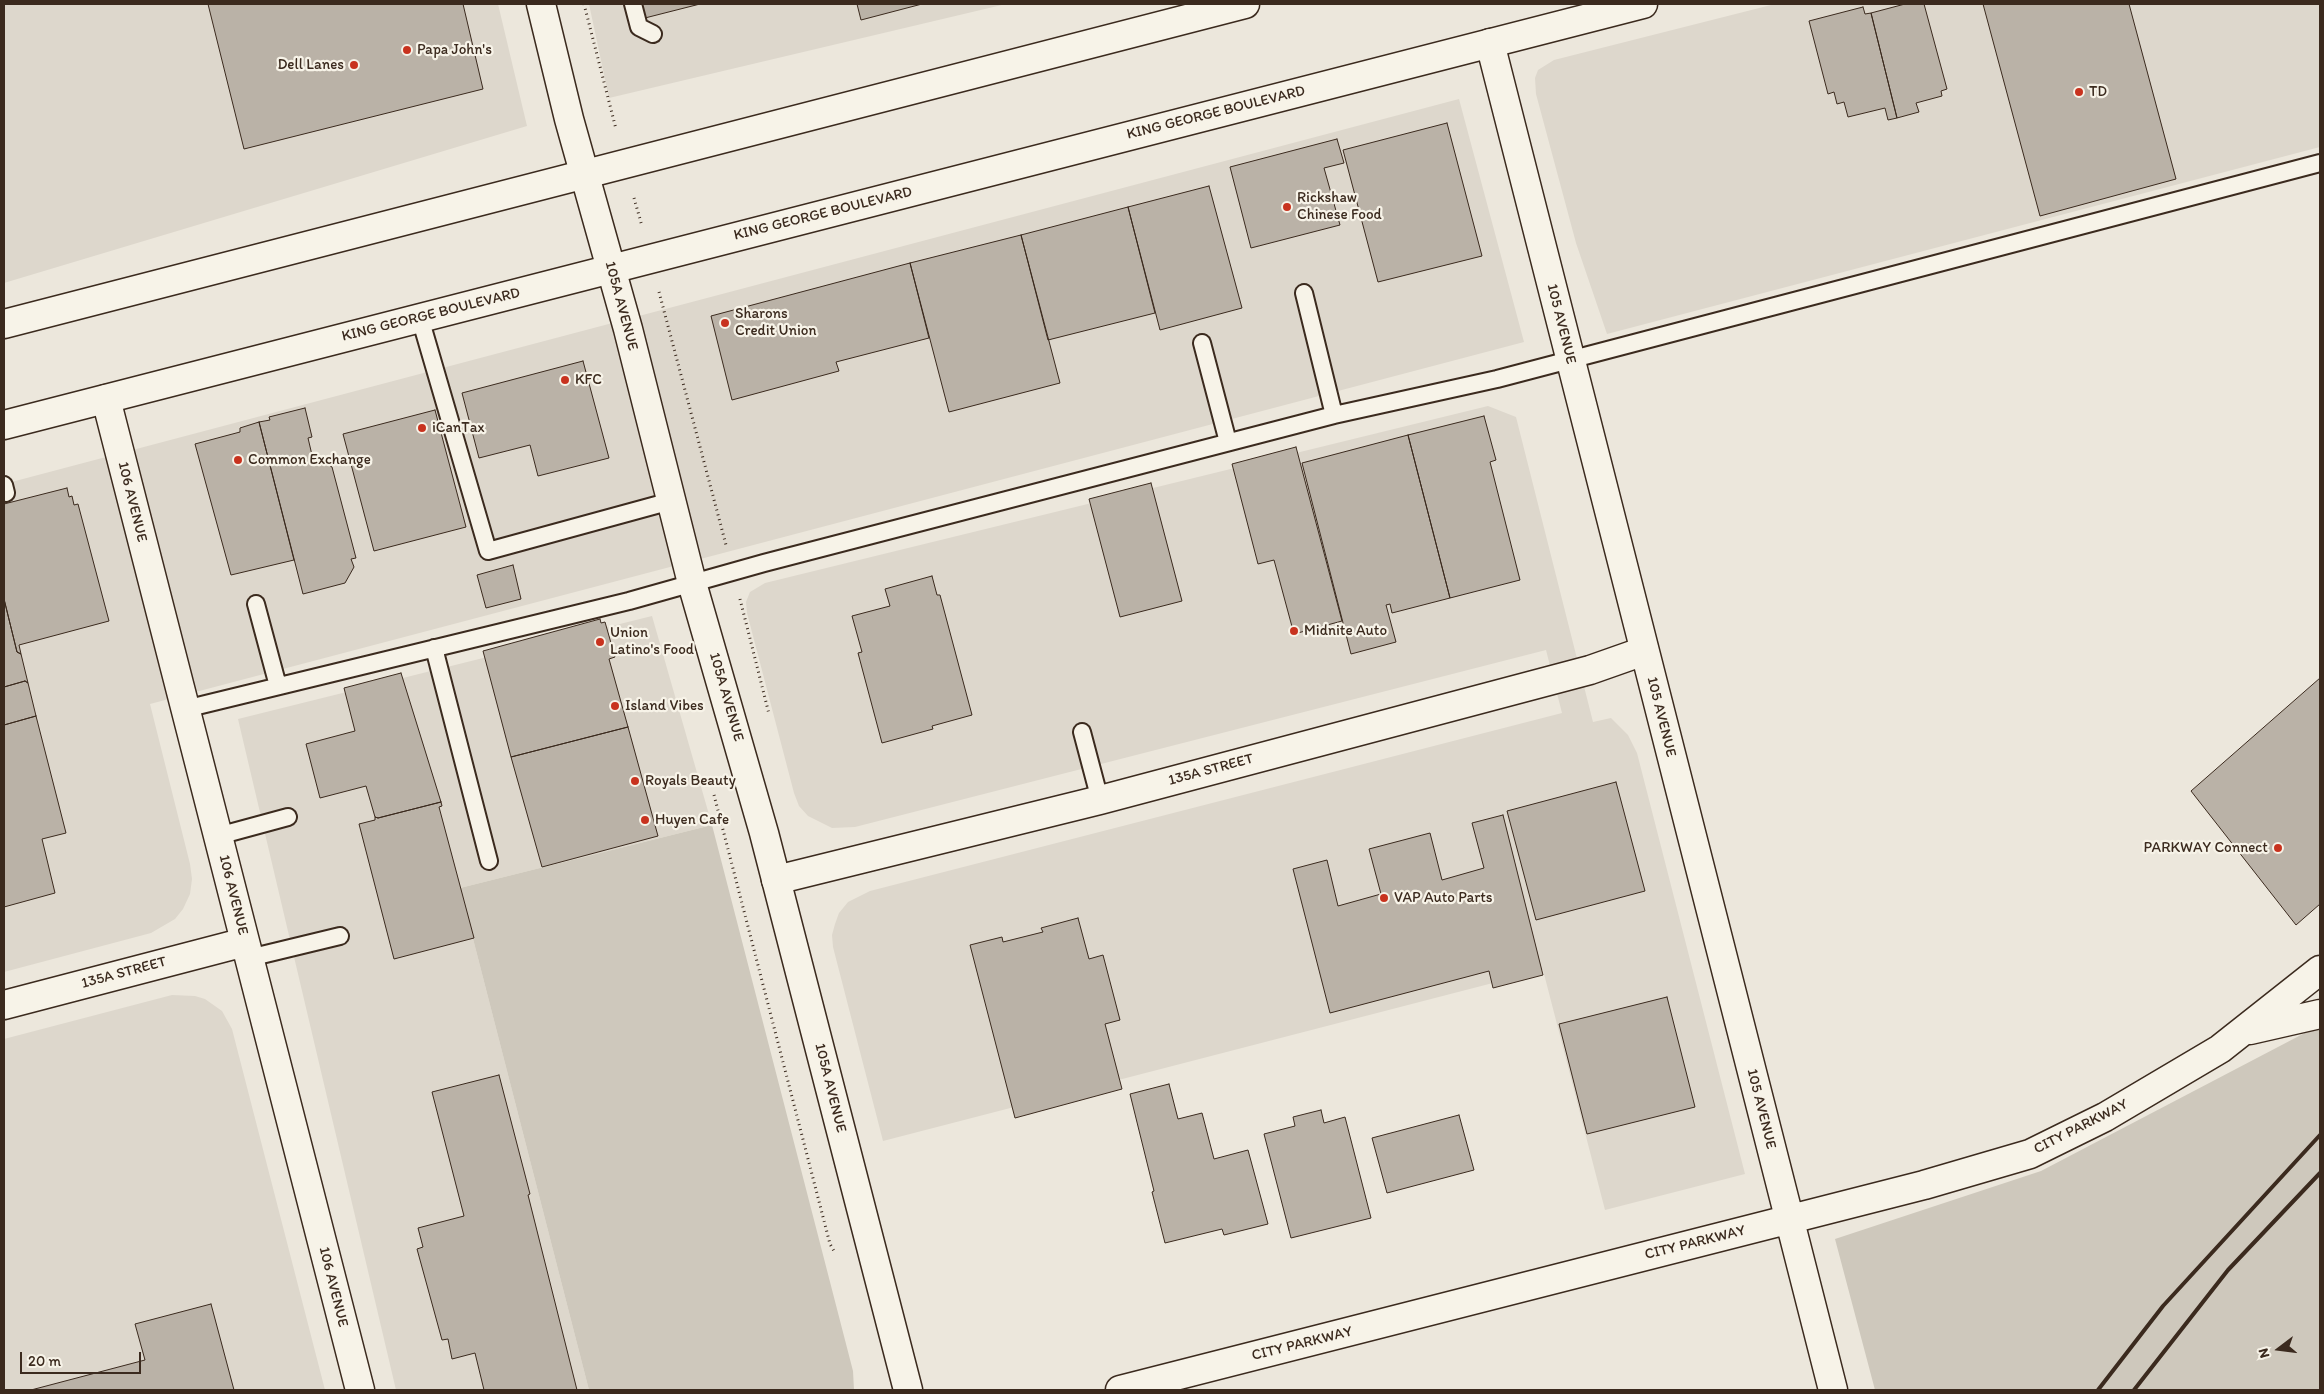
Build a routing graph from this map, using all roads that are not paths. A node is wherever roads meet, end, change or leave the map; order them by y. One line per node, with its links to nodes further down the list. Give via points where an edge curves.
1 (541, 4): 8 (street, 105A AVENUE)
2 (633, 4): 5 (lane, via 639,27)
3 (1245, 4): 8 (street)
4 (1643, 4): 6 (street, KING GEORGE BOULEVARD)
5 (653, 34)
6 (1490, 43): 9 (street, KING GEORGE BOULEVARD); 14 (street, 105 AVENUE)
7 (2320, 162): 14 (lane)
8 (585, 174): 9 (street, 105A AVENUE); 12 (street)
9 (611, 269): 11 (street, KING GEORGE BOULEVARD); 19 (street, 105A AVENUE)
10 (1304, 293): 16 (lane)
11 (420, 318): 15 (street, KING GEORGE BOULEVARD); 19 (lane, via 488,551)
12 (4, 324)
13 (1202, 343): 18 (lane)
14 (1570, 360): 16 (lane, via 1497,380); 23 (street, 105 AVENUE)
15 (106, 399): 17 (street, KING GEORGE BOULEVARD); 25 (street, 106 AVENUE)
16 (1334, 415): 18 (lane)
17 (4, 425)
18 (1228, 442): 20 (lane)
19 (671, 500): 20 (street, 105A AVENUE)
20 (692, 583): 22 (lane); 31 (street, 105A AVENUE)
21 (256, 604): 24 (lane)
22 (434, 648): 24 (lane); 30 (lane)
23 (1644, 651): 27 (street, 135A STREET, via 1590,670); 38 (street, 105 AVENUE)
24 (278, 686): 25 (lane)
25 (185, 709): 29 (street, 106 AVENUE)
26 (1082, 732): 27 (lane)
27 (1100, 800): 31 (street, 135A STREET)
28 (288, 817): 29 (lane)
29 (218, 836): 33 (street, 106 AVENUE)
30 (489, 861)
31 (776, 880): 40 (street, 105A AVENUE)
32 (340, 936): 33 (lane)
33 (247, 950): 35 (street, 135A STREET); 39 (street, 106 AVENUE)
34 (2320, 970): 37 (street, CITY PARKWAY)
35 (4, 1005)
36 (2320, 1014): 37 (street, CITY PARKWAY)
37 (2244, 1031): 38 (street, CITY PARKWAY, via 2220,1049 2104,1117 2030,1154)
38 (1789, 1219): 41 (street, CITY PARKWAY); 42 (street, 105 AVENUE)
39 (360, 1390)
40 (908, 1390)
41 (1120, 1390)
42 (1833, 1390)

